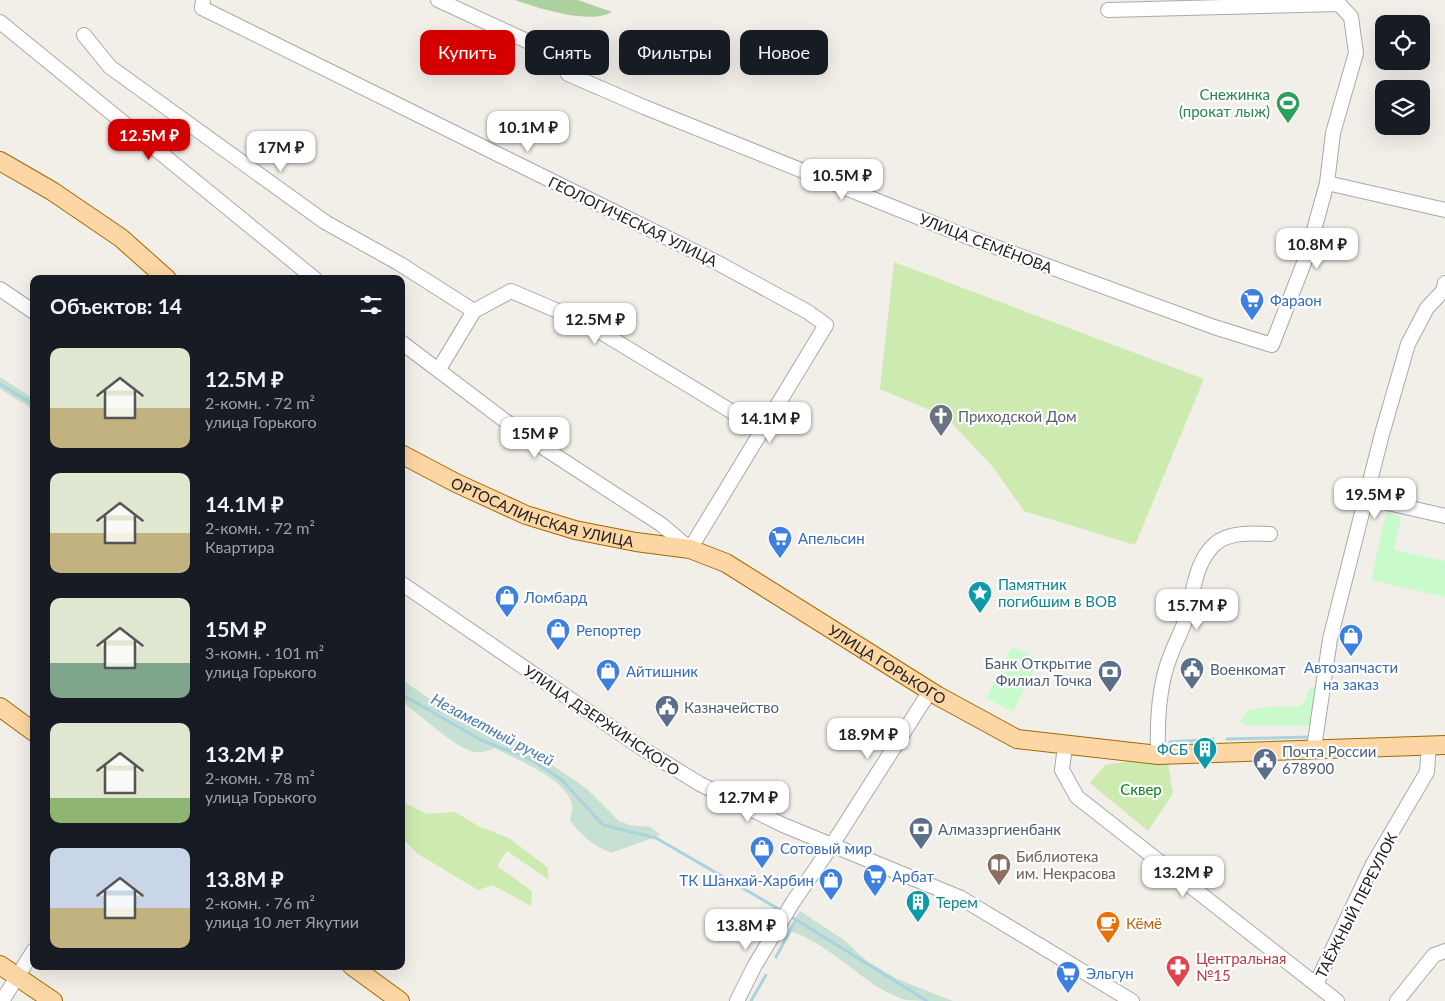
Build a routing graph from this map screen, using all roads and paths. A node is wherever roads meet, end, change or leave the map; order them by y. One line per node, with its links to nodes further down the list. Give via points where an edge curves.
1 (203, 0): 17 (street, ГЕОЛОГИЧЕСКАЯ УЛИЦА, via 202,8 716,262 826,325)
2 (438, 0): 7 (street, УЛИЦА СЕМЁНОВА, via 555,54 568,74 644,107 960,234 1272,345 1307,255)
3 (1108, 10): 7 (street, via 1339,4 1352,17 1356,53 1333,133)
4 (0, 22): 10 (street)
5 (84, 35): 14 (street, via 110,67 324,222 400,264)
6 (0, 161): 9 (main road, via 52,191 121,238)
7 (1327, 183): 8 (street)
8 (1445, 210)
9 (163, 275)
10 (310, 275)
11 (0, 289): 13 (street)
12 (1444, 289): 19 (street, via 1427,308 1408,344)
13 (30, 309)
14 (474, 311): 16 (street); 17 (street, via 511,291 586,323)
15 (405, 345): 16 (street, УЛИЦА ГОРЬКОГО)
16 (439, 369): 22 (street, УЛИЦА ГОРЬКОГО, via 524,435 662,526)
17 (762, 430): 22 (street)
18 (405, 456): 22 (main road, ОРТОСАЛИНСКАЯ УЛИЦА, via 526,516 576,530)
19 (1366, 498): 20 (street); 29 (street, via 1330,639)
20 (1445, 516)
21 (1270, 534): 30 (street, via 1231,536 1215,544 1198,568 1186,619 1167,668 1159,704)
22 (690, 549): 24 (main road, УЛИЦА ГОРЬКОГО, via 726,562)
23 (405, 587): 31 (street, УЛИЦА ДЗЕРЖИНСКОГО, via 642,749 700,784)
24 (930, 691): 28 (main road, УЛИЦА ГОРЬКОГО, via 1017,739); 31 (street)
25 (0, 707): 26 (main road)
26 (30, 729)
27 (1437, 745): 29 (main road, УЛИЦА ГОРЬКОГО); 37 (street, ТАЁЖНЫЙ ПЕРЕУЛОК, via 1427,772 1373,864)
28 (1065, 746): 30 (main road, УЛИЦА ГОРЬКОГО); 37 (street, via 1062,770 1077,797)
29 (1314, 748): 30 (main road, УЛИЦА ГОРЬКОГО)
30 (1158, 754)
31 (832, 845): 41 (street, via 793,902); 42 (street, УЛИЦА ДЗЕРЖИНСКОГО, via 960,898)
32 (1445, 951): 44 (street, via 1434,955)
33 (30, 956): 36 (street)
34 (0, 965): 36 (main road)
35 (357, 970): 40 (main road)
36 (18, 976): 38 (street); 39 (main road)
37 (1316, 984): 43 (street)
38 (2, 1001)
39 (53, 1001)
40 (400, 1001)
41 (736, 1001)
42 (1132, 1001)
43 (1337, 1001)
44 (1397, 1001)

